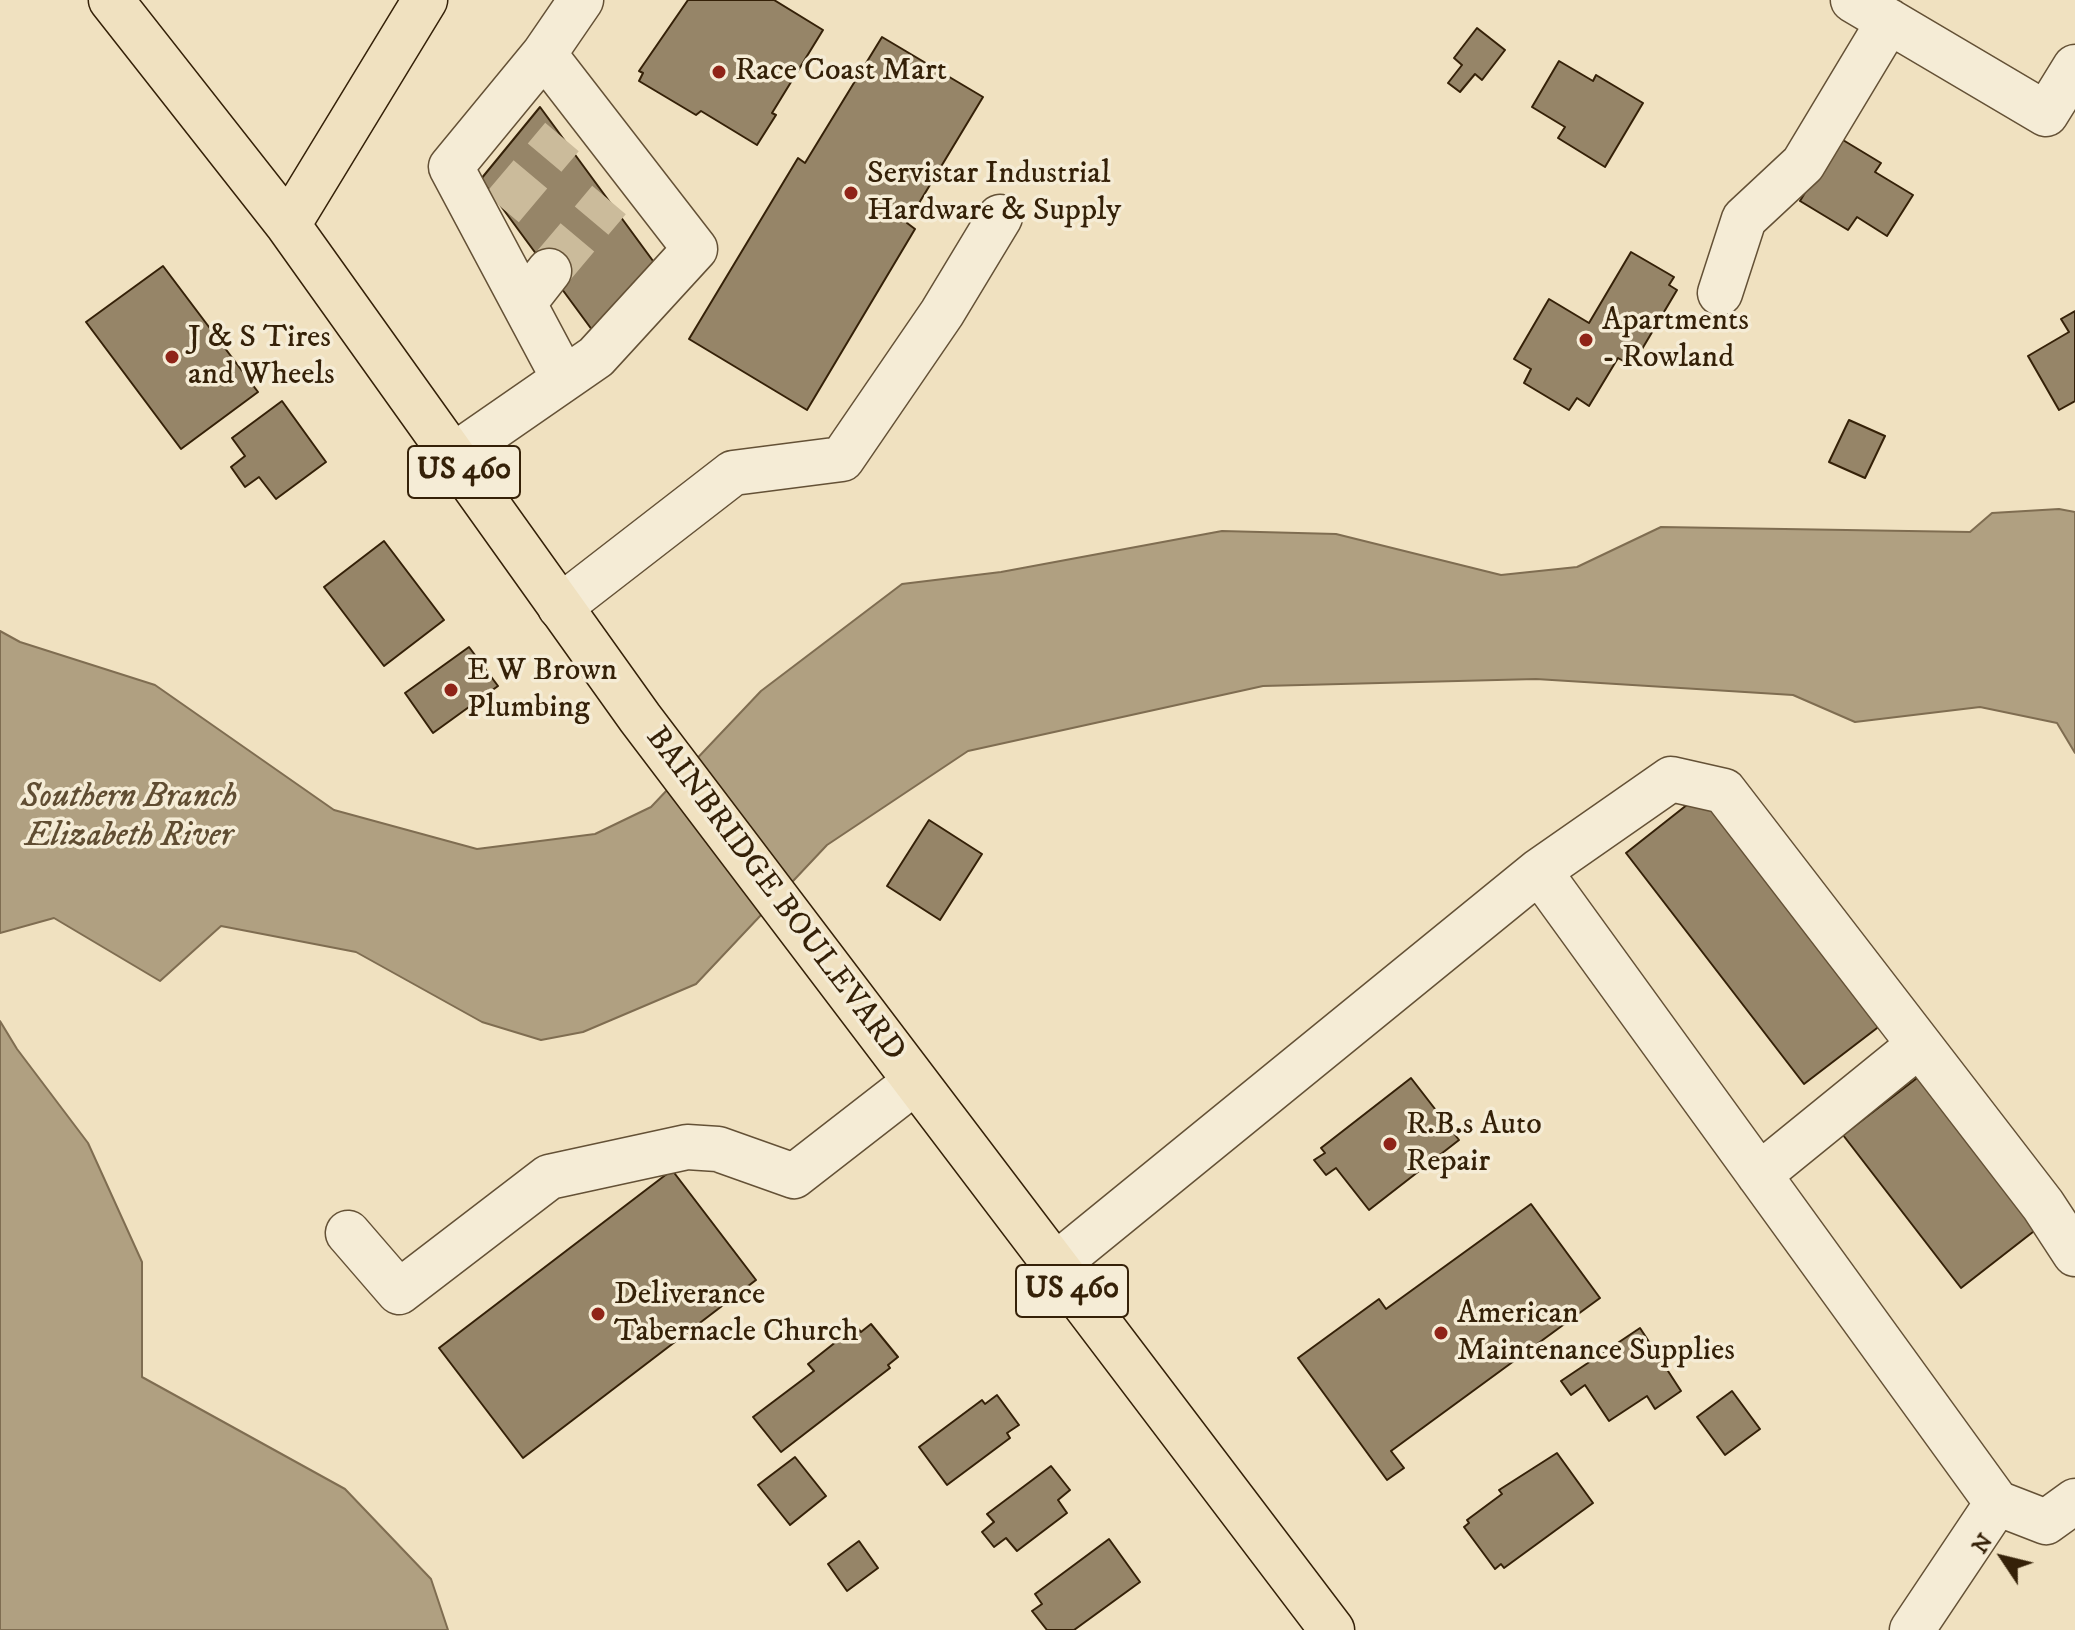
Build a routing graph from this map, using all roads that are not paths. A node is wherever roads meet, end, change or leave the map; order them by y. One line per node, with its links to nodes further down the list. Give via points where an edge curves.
1 (111, 0): 8 (main road, BAINBRIDGE BOULEVARD / US 460)
2 (581, 0): 5 (street)
3 (423, 1): 8 (main road)
4 (1871, 10): 6 (street, via 2046,114); 9 (street, via 1803,164 1744,219)
5 (544, 54): 10 (street, via 451,167 493,218 537,287); 10 (street, via 574,122 622,186 695,249 596,357)
6 (2075, 67)
7 (1000, 217): 12 (street, via 842,459 733,473)
8 (288, 225): 11 (main road, BAINBRIDGE BOULEVARD / US 460)
9 (1720, 293)
10 (564, 379): 11 (street)
11 (453, 456): 12 (main road, BAINBRIDGE BOULEVARD / US 460)
12 (560, 607): 15 (main road, BAINBRIDGE BOULEVARD / US 460)
13 (1539, 871): 14 (street, via 1671,779 1724,791); 16 (street); 19 (street)
14 (1919, 1045): 16 (street); 18 (street)
15 (915, 1082): 17 (street, via 794,1176 718,1149 687,1147 549,1177 399,1292); 19 (main road, BAINBRIDGE BOULEVARD / US 460)
16 (1759, 1175): 21 (street)
17 (348, 1233)
18 (2075, 1254)
19 (1053, 1267): 22 (main road, BAINBRIDGE BOULEVARD / US 460)
20 (2075, 1501): 21 (street, via 2046,1522)
21 (1997, 1503): 23 (street)
22 (1332, 1630)
23 (1912, 1630)

